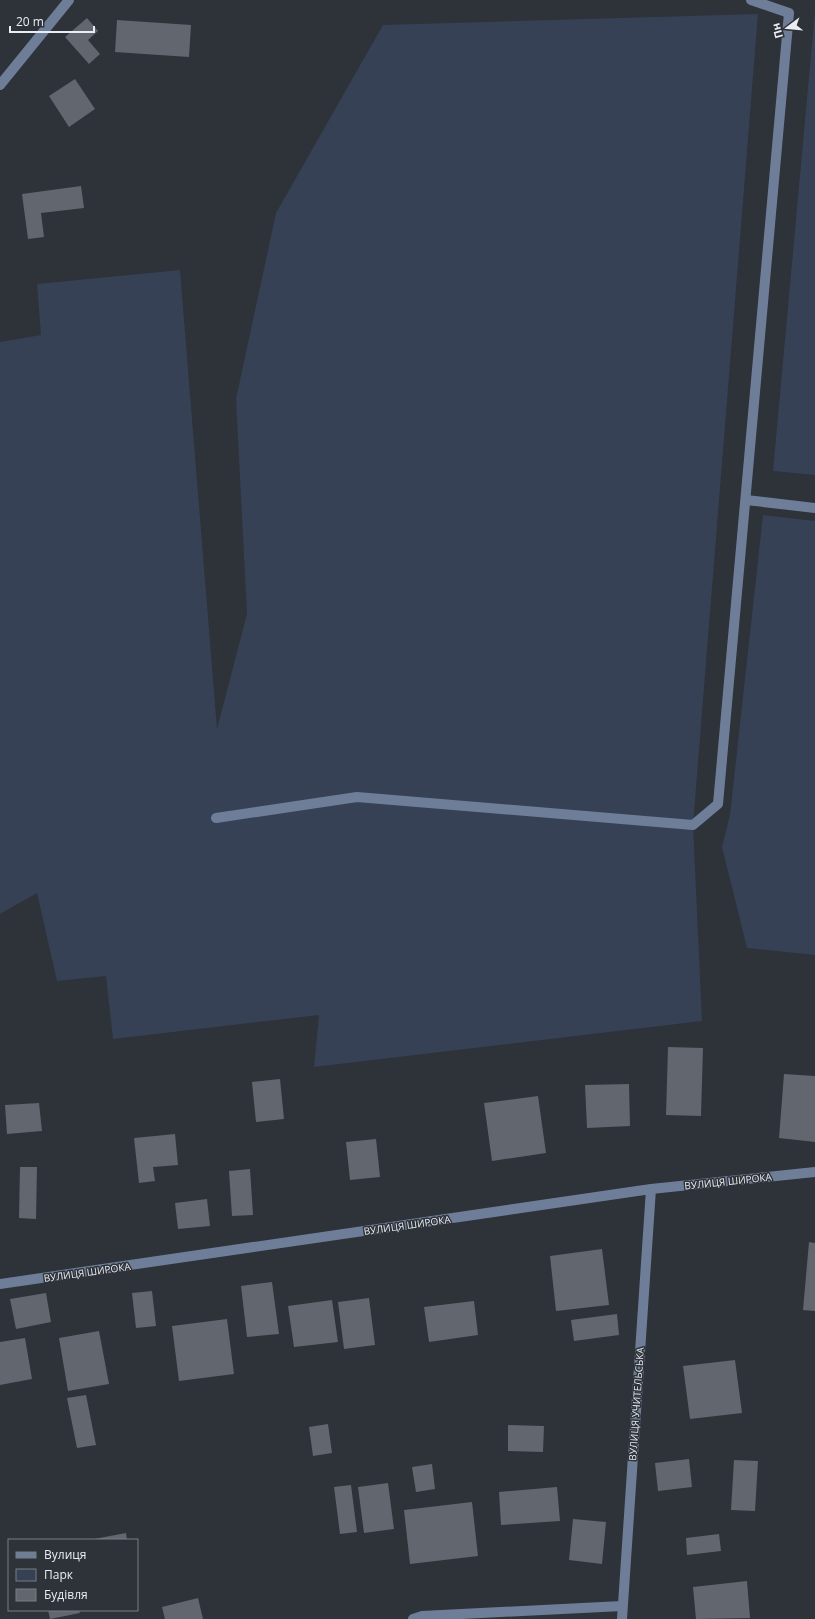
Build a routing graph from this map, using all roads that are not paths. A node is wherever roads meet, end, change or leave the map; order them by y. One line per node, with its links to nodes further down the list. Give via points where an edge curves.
1 (69, 0): 3 (street)
2 (751, 0): 4 (street, via 789,13)
3 (0, 85)
4 (746, 500): 5 (street); 6 (street, via 718,804 693,825 357,797)
5 (815, 508)
6 (216, 818)
7 (815, 1172): 8 (street, ВУЛИЦЯ ШИРОКА)
8 (651, 1189): 9 (street, ВУЛИЦЯ ШИРОКА); 10 (street, ВУЛИЦЯ УЧИТЕЛЬСЬКА)
9 (0, 1284)
10 (622, 1606): 11 (street, via 422,1616); 12 (street, ВУЛИЦЯ УЧИТЕЛЬСЬКА)
11 (413, 1619)
12 (622, 1619)

